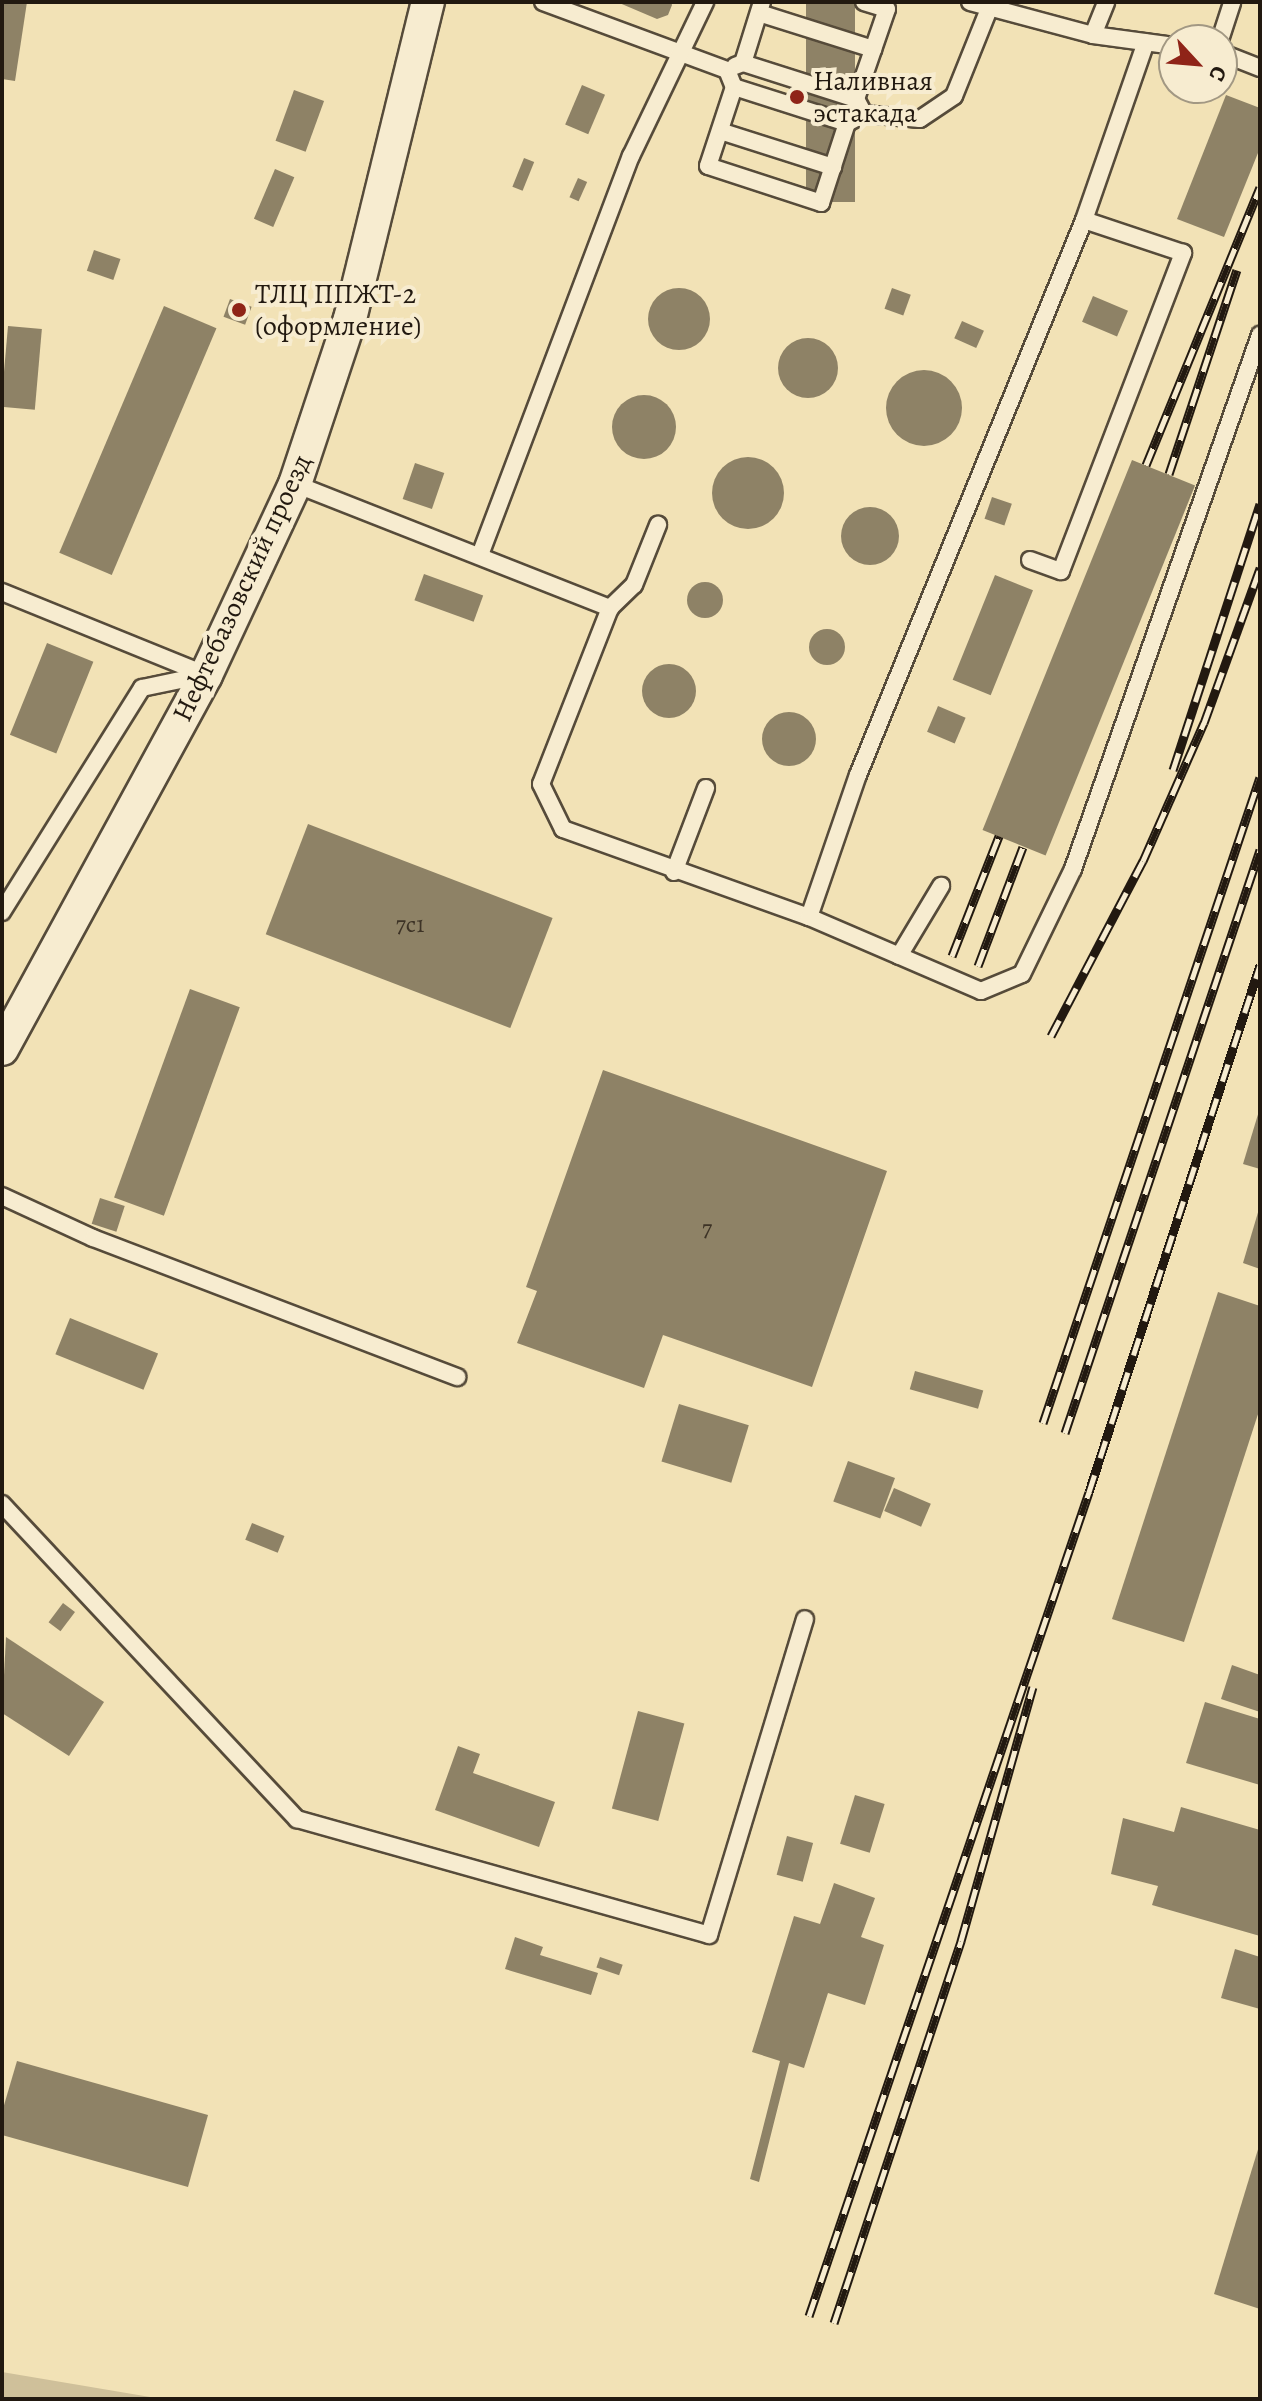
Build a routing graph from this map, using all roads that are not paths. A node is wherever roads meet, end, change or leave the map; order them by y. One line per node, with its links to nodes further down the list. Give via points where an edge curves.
1 (428, 2): 27 (street, Нефтебазовский проезд, via 350,319)
2 (543, 2): 15 (lane)
3 (705, 2): 15 (lane)
4 (864, 2): 14 (lane, via 887,9)
5 (970, 2): 9 (lane)
6 (1106, 2): 11 (lane)
7 (1232, 2): 10 (lane)
8 (760, 8): 14 (lane); 17 (lane)
9 (989, 9): 11 (lane); 21 (lane, via 954,96 920,119)
10 (1225, 24)
11 (1093, 35): 12 (lane)
12 (1146, 42): 13 (lane); 25 (lane)
13 (1158, 44)
14 (873, 49): 21 (lane)
15 (682, 54): 19 (lane); 29 (lane, via 631,156)
16 (1238, 59): 18 (lane)
17 (743, 63): 19 (lane); 21 (lane)
18 (1260, 68)
19 (727, 70): 20 (lane)
20 (734, 87): 22 (lane); 23 (lane)
21 (860, 106): 22 (lane)
22 (847, 123): 24 (lane)
23 (720, 131): 24 (lane); 24 (lane, via 708,166 821,203)
24 (833, 167)
25 (1084, 220): 30 (lane, via 1183,253 1061,571); 38 (lane, via 858,775)
26 (1260, 335): 39 (lane, via 1073,869 1022,974 981,991)
27 (295, 484): 29 (lane); 33 (street, Нефтебазовский проезд)
28 (658, 525): 32 (lane, via 634,585)
29 (480, 555): 32 (lane)
30 (1030, 560)
31 (2, 592): 33 (lane)
32 (610, 608): 35 (lane, via 541,784 563,829)
33 (206, 675): 37 (lane, via 142,688); 40 (street, Нефтебазовский проезд)
34 (706, 788): 35 (lane)
35 (674, 872): 38 (lane)
36 (941, 886): 39 (lane)
37 (2, 912)
38 (809, 917): 39 (lane)
39 (899, 956)
40 (2, 1049)
41 (2, 1196): 42 (lane, via 93,1238)
42 (457, 1377)
43 (2, 1504): 44 (lane, via 297,1819 709,1935)
44 (805, 1619)

